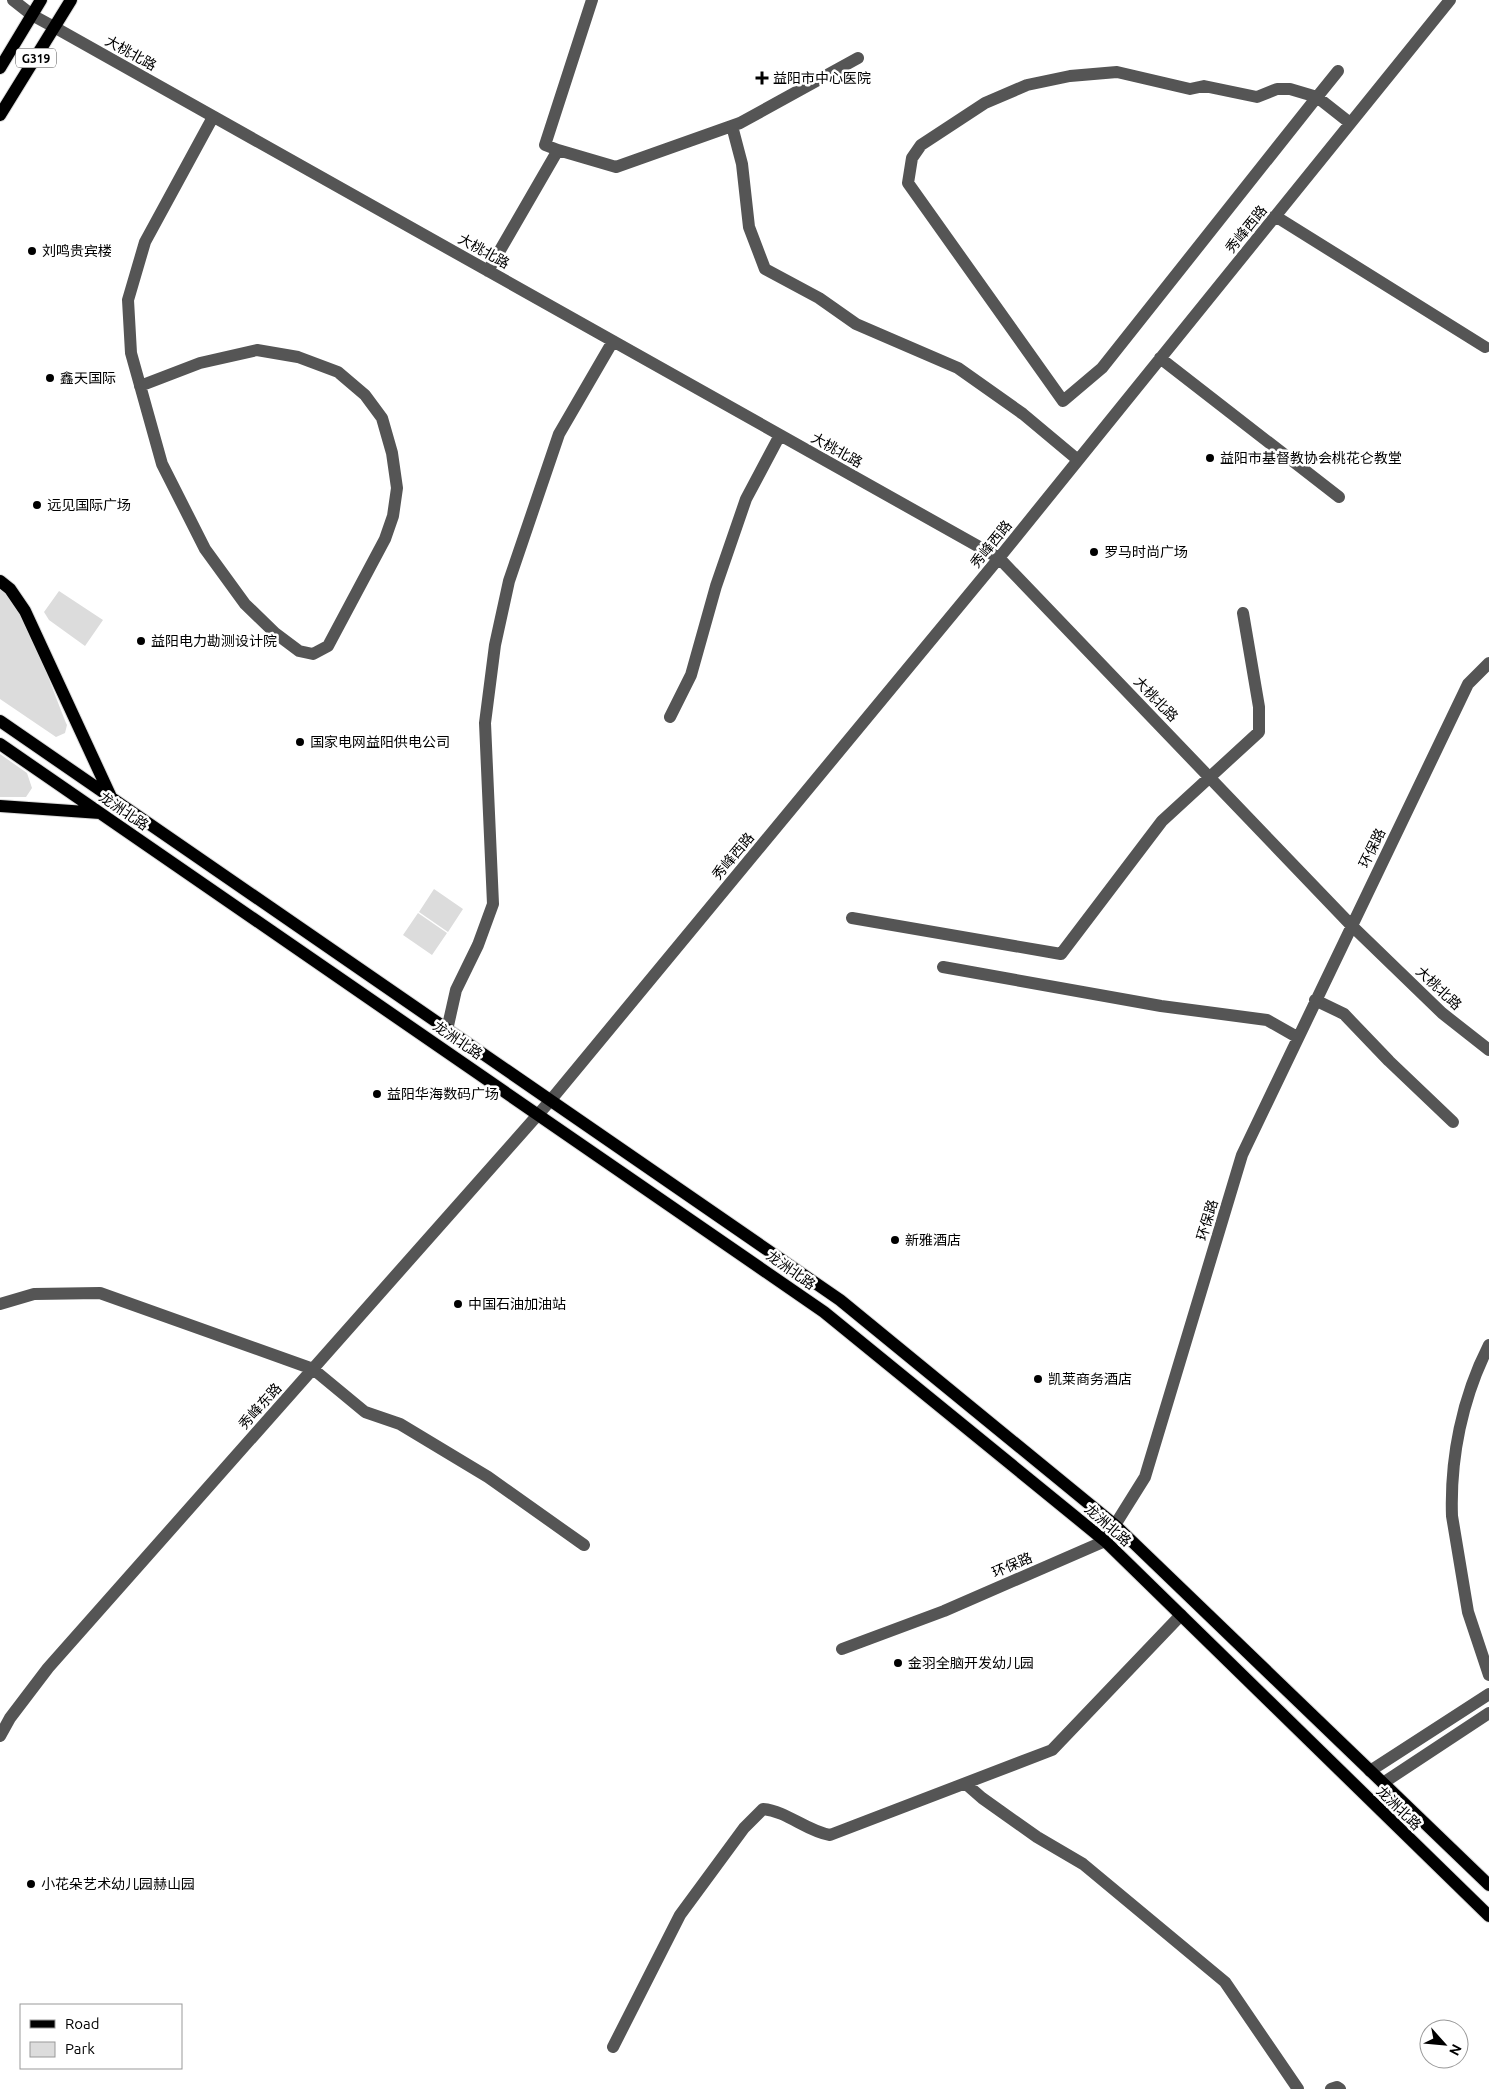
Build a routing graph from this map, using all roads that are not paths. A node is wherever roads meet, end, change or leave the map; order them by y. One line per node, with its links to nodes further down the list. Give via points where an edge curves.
1 (13, 0): 6 (street, 大桃北路)
2 (41, 0): 6 (main road, G319)
3 (71, 0): 7 (main road, G319)
4 (592, 0): 16 (street, via 545,145)
5 (1450, 0): 14 (street, 秀峰西路)
6 (32, 15): 7 (street, 大桃北路); 9 (main road, G319)
7 (54, 28): 12 (main road, G319); 13 (street, 大桃北路)
8 (858, 58): 15 (street)
9 (0, 68)
10 (1338, 71): 11 (street)
11 (1317, 97): 11 (street, via 1290,89 1277,89 1257,97 1204,86 1190,89 1117,72 1044,81 985,103 921,145 912,158 908,183 1063,401 1102,368); 14 (street)
12 (0, 115)
13 (213, 117): 18 (street, 大桃北路); 22 (street, via 145,242 128,300 131,353)
14 (1350, 124): 17 (street, 秀峰西路)
15 (732, 126): 16 (street, via 616,167); 24 (street, via 742,164 749,226 765,269 819,298 856,324 958,368 1023,414)
16 (558, 150): 18 (street)
17 (1275, 216): 20 (street); 21 (street, 秀峰西路)
18 (488, 271): 19 (street, 大桃北路)
19 (613, 341): 23 (street, 大桃北路); 41 (street, via 559,434 509,581 495,645 485,723 494,904 456,990)
20 (1485, 348)
21 (1160, 358): 24 (street, 秀峰西路); 25 (street)
22 (140, 386): 22 (street, via 162,464 204,550 245,604 275,633 299,651 313,654 328,646 385,539 393,516 397,488 382,418 365,395 338,372 298,357 257,350 200,362)
23 (780, 435): 26 (street, 大桃北路); 30 (street, via 746,498 716,586 691,675)
24 (1078, 460): 26 (street, 秀峰西路)
25 (1339, 497)
26 (999, 558): 33 (street, 大桃北路); 44 (street, 秀峰西路)
27 (0, 582): 34 (main road, via 10,588 25,611)
28 (1243, 613): 33 (street, via 1259,707 1259,732)
29 (1489, 663): 38 (street, 环保路, via 1468,684)
30 (670, 717)
31 (0, 721): 34 (main road, 龙洲北路)
32 (0, 744): 36 (main road, 龙洲北路)
33 (1209, 777): 37 (street, via 1162,821 1061,954); 38 (street, 大桃北路)
34 (111, 797): 41 (main road, 龙洲北路)
35 (0, 806): 36 (main road)
36 (101, 813): 45 (main road, 龙洲北路)
37 (852, 918)
38 (1351, 925): 40 (street, 环保路); 43 (street, 大桃北路, via 1442,1013)
39 (943, 968): 42 (street, via 1161,1006 1267,1020)
40 (1315, 1000): 42 (street, 环保路); 46 (street, via 1344,1014)
41 (447, 1030): 44 (main road, 龙洲北路)
42 (1297, 1037): 50 (street, 环保路, via 1242,1155 1145,1477)
43 (1489, 1050)
44 (550, 1101): 45 (street, 秀峰东路); 50 (main road, 龙洲北路, via 840,1300)
45 (539, 1114): 49 (street, 秀峰东路); 51 (main road, 龙洲北路, via 824,1312)
46 (1453, 1122)
47 (0, 1304): 49 (street, via 34,1294 100,1292)
48 (1489, 1345): 55 (street, via 1466,1404 1455,1452 1452,1516 1468,1612)
49 (313, 1369): 52 (street, via 365,1412 400,1424 472,1467); 58 (street, 秀峰东路, via 48,1668)
50 (1116, 1526): 51 (street, 环保路); 59 (main road, 龙洲北路)
51 (1105, 1541): 53 (main road, 龙洲北路); 54 (street, 环保路, via 944,1611)
52 (584, 1545)
53 (1181, 1615): 61 (street, via 1052,1750); 63 (main road, 龙洲北路)
54 (842, 1648)
55 (1489, 1675)
56 (1489, 1694): 59 (street)
57 (1489, 1714): 60 (street)
58 (0, 1736)
59 (1370, 1771): 60 (main road, 龙洲北路)
60 (1383, 1783): 62 (main road, 龙洲北路)
61 (966, 1784): 64 (street, via 830,1835 816,1833 773,1810 763,1809 744,1828 680,1915); 65 (street, via 1037,1837 1083,1864 1225,1982)
62 (1489, 1885)
63 (1489, 1916)
64 (613, 2048)
65 (1298, 2089)
66 (1330, 2089): 67 (street)
67 (1340, 2089)

